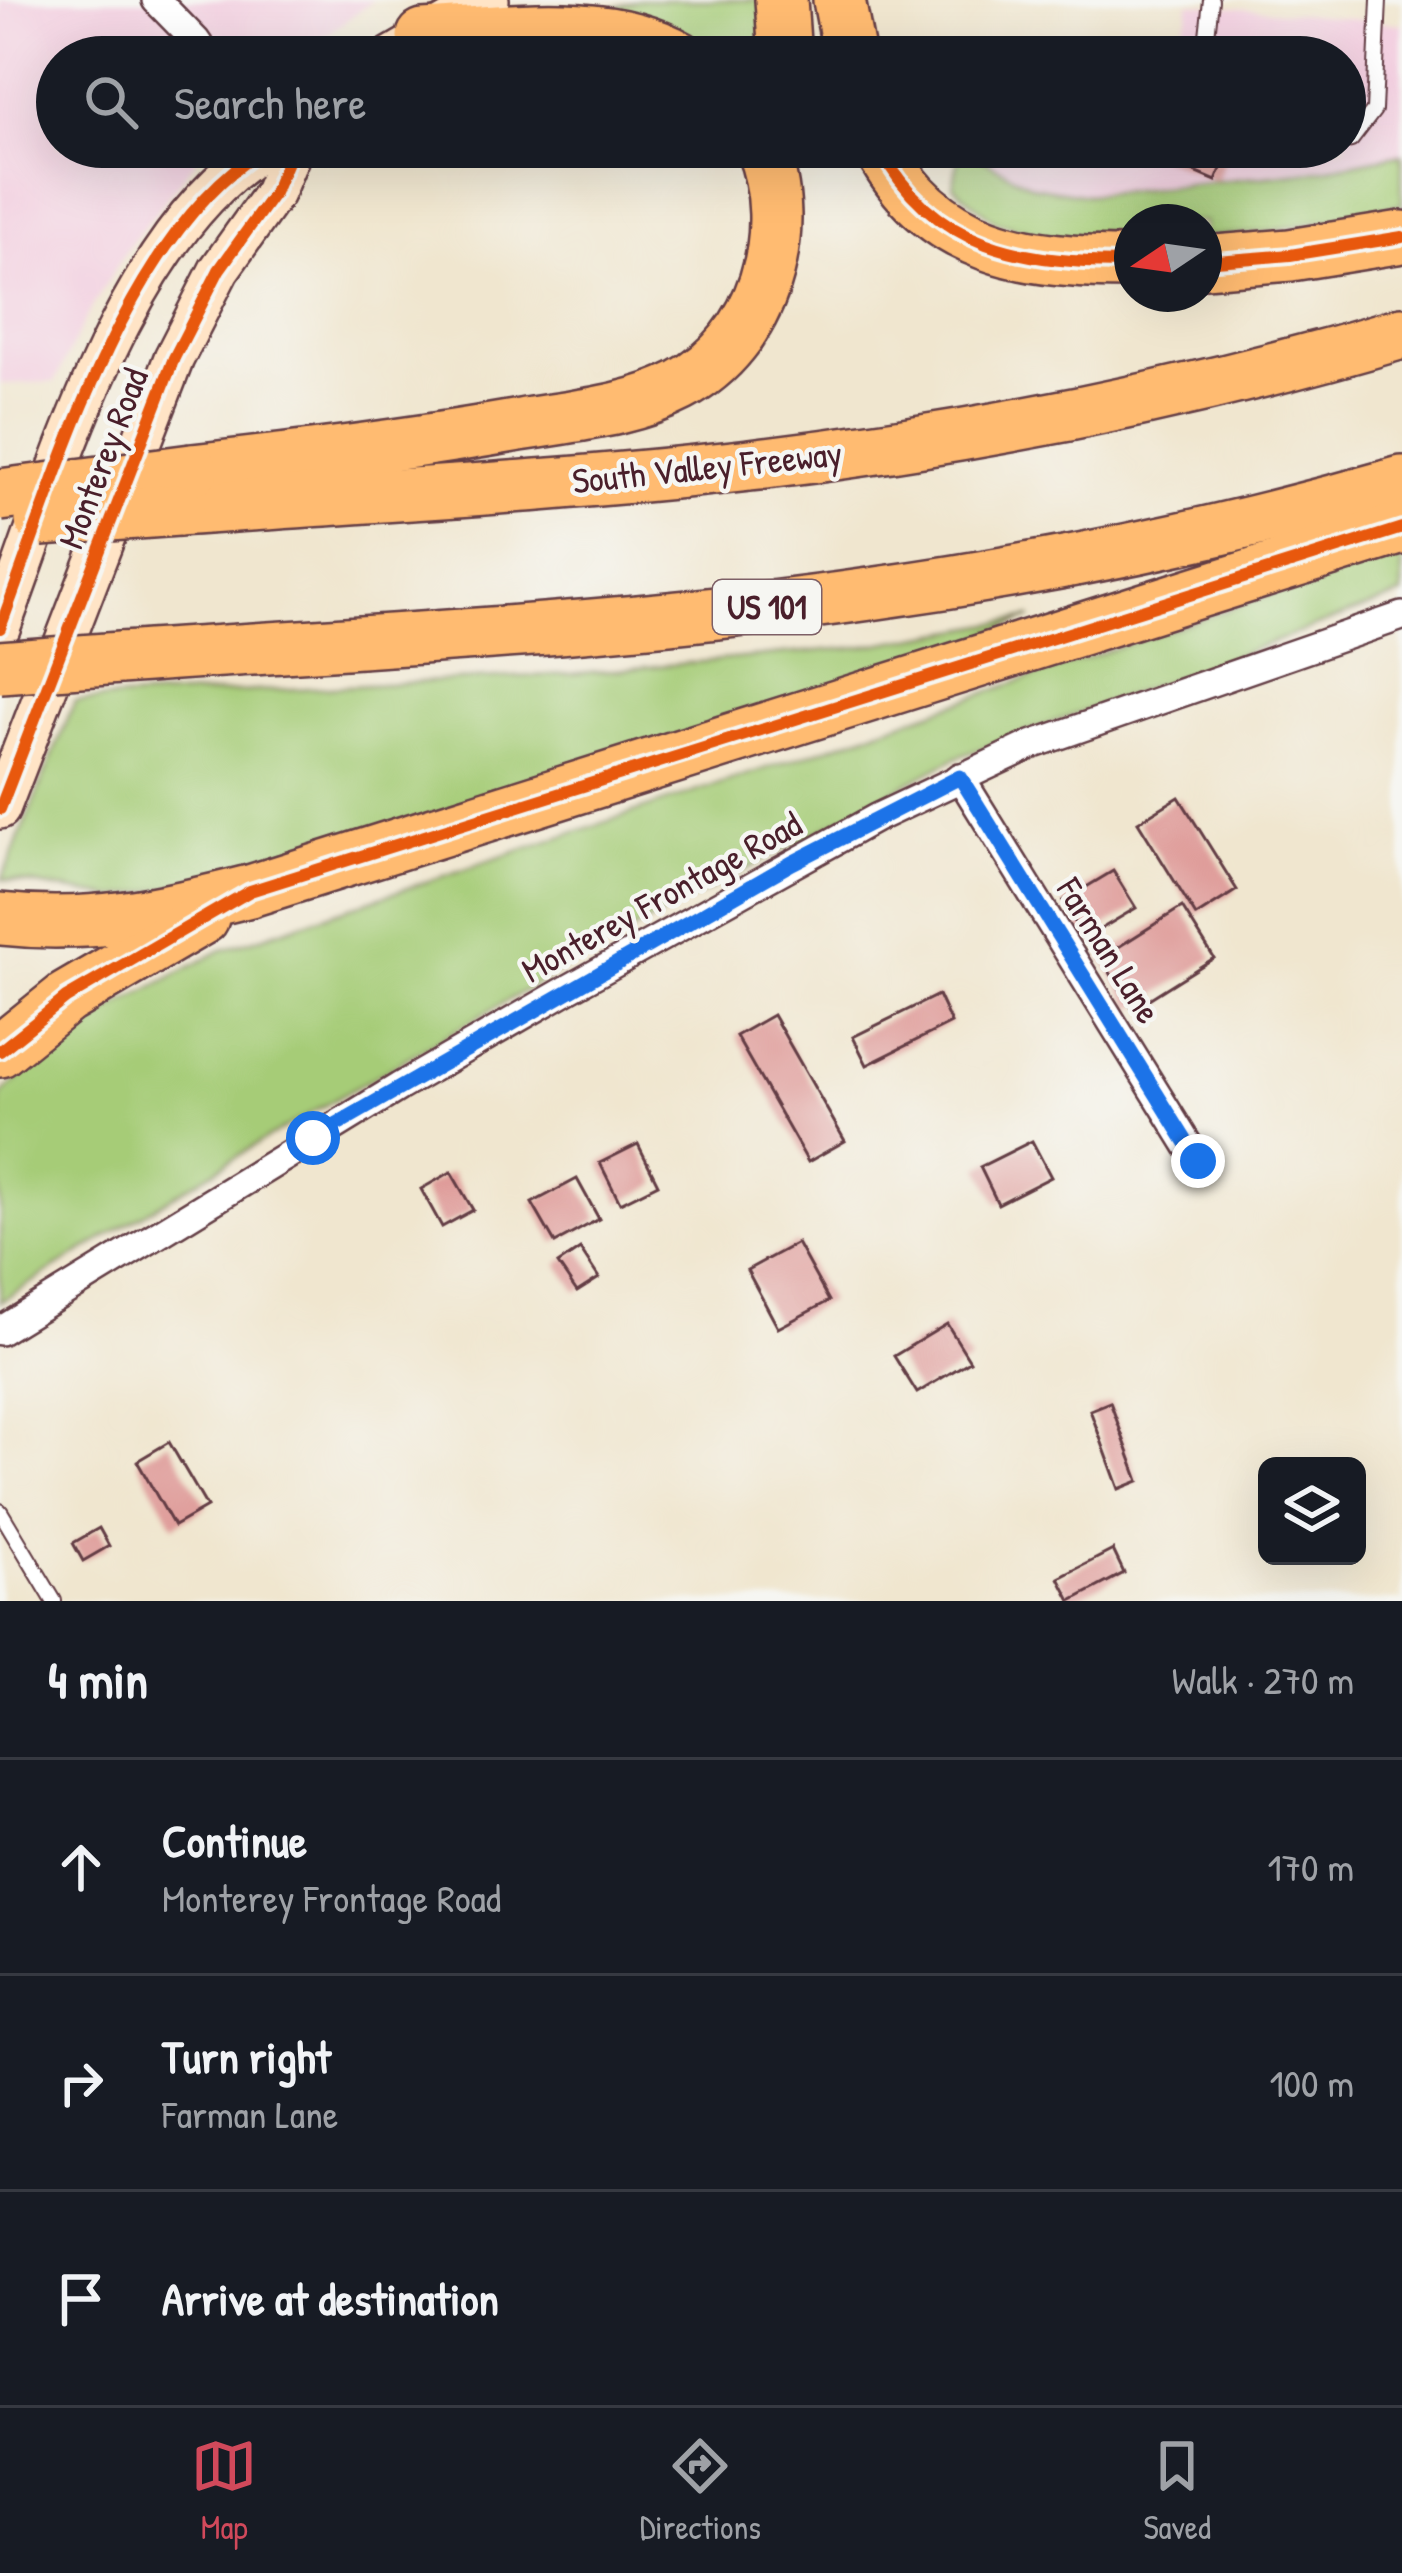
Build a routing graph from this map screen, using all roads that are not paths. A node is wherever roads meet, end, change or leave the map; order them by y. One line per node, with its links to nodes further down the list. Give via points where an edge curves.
1 (156, 0): 7 (street)
2 (489, 0): 8 (main road)
3 (782, 0): 11 (highway)
4 (839, 0): 12 (highway)
5 (1211, 0): 13 (lane)
6 (1379, 0): 14 (lane, via 1374,110)
7 (189, 36)
8 (425, 36)
9 (543, 36): 10 (highway)
10 (624, 36)
11 (784, 36)
12 (846, 36)
13 (1207, 36)
14 (1366, 120)
15 (220, 168): 21 (street)
16 (238, 168): 21 (main road, Monterey Road)
17 (284, 168): 36 (main road, Monterey Road, via 174,358)
18 (768, 168): 25 (highway, via 775,225 760,297)
19 (791, 168): 25 (highway, via 786,245)
20 (894, 168): 24 (highway, via 911,193 971,239 1027,258)
21 (214, 186): 33 (main road, Monterey Road, via 124,316)
22 (1402, 237): 23 (highway)
23 (1222, 261)
24 (1114, 262)
25 (745, 326): 28 (highway, via 698,375 641,401)
26 (1402, 333): 28 (highway, South Valley Freeway, via 1138,400 884,447 650,475)
27 (1402, 482): 34 (highway, US 101, bridge, via 1144,545 869,594 640,620)
28 (185, 490): 29 (highway, bridge); 30 (highway, South Valley Freeway, bridge)
29 (0, 495)
30 (0, 523)
31 (1402, 528): 37 (highway)
32 (1402, 616): 35 (street, Monterey Frontage Road, via 1129,709)
33 (0, 628)
34 (0, 667)
35 (960, 777): 40 (street, Farman Lane); 41 (street, Monterey Frontage Road, via 570,988)
36 (0, 809)
37 (250, 891): 38 (highway, via 116,921); 39 (highway, via 66,998)
38 (0, 919)
39 (0, 1051)
40 (1198, 1161)
41 (0, 1331)
42 (0, 1511): 43 (lane)
43 (54, 1601)

